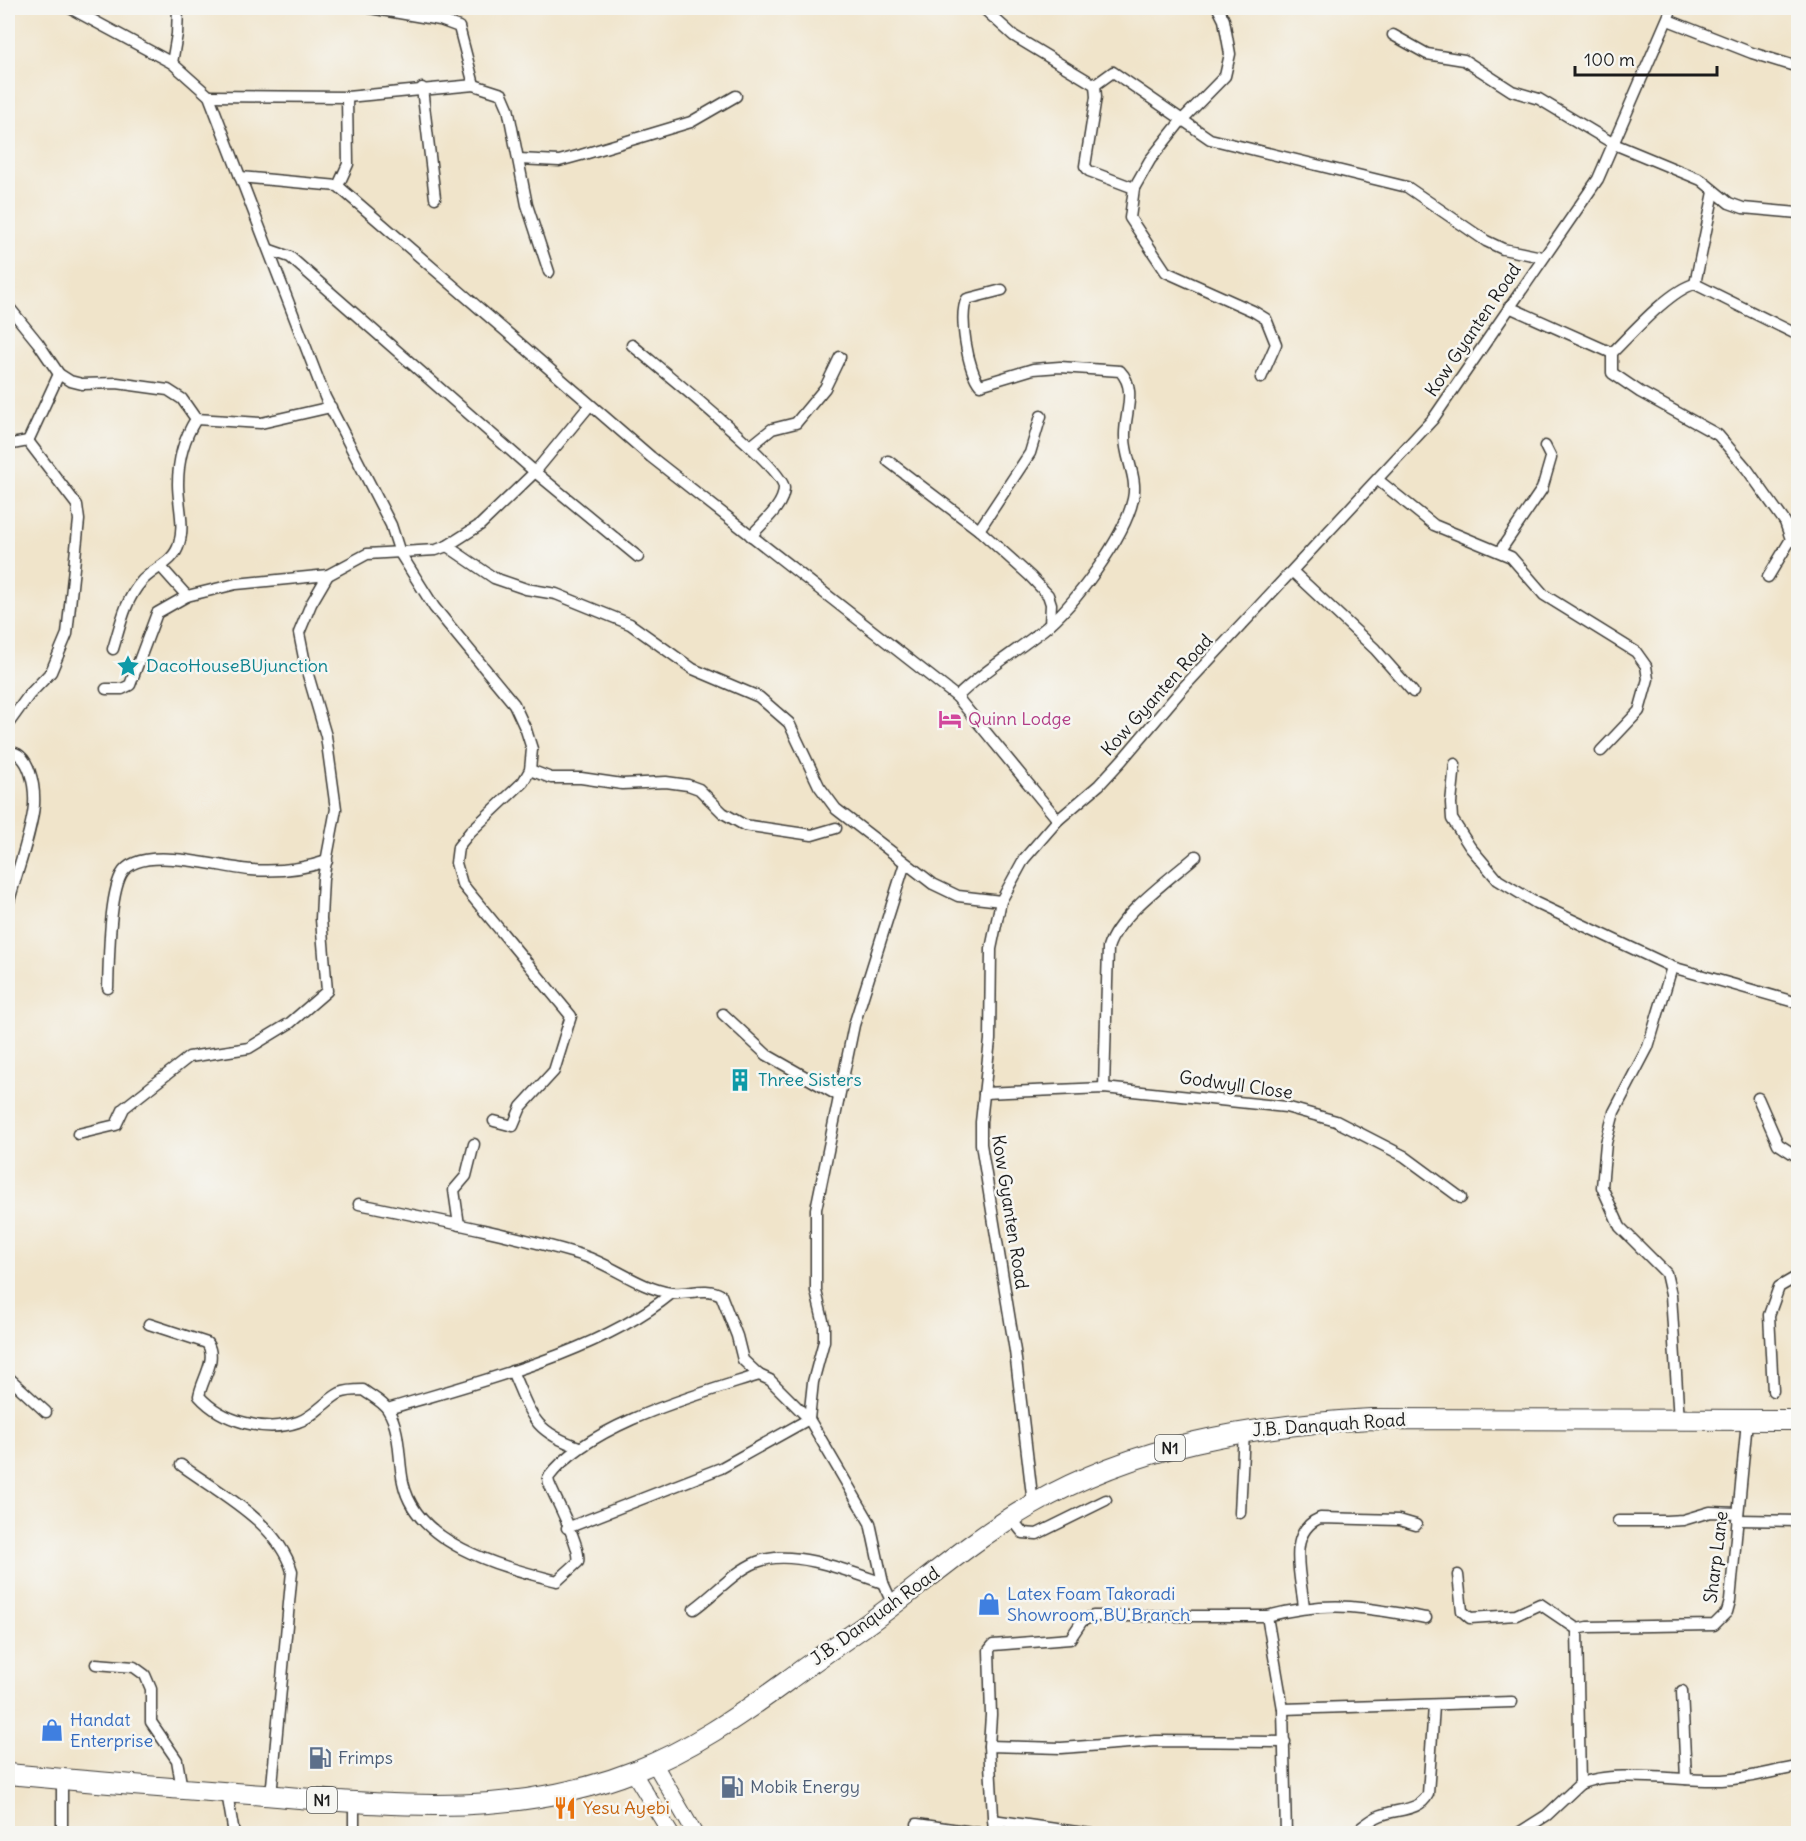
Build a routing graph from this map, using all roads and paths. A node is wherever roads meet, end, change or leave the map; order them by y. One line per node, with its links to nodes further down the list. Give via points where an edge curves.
1 (70, 8): 9 (street)
2 (178, 8): 9 (street)
3 (370, 8): 11 (street, via 459,27)
4 (983, 8): 12 (street, via 1014,36)
5 (1218, 8): 17 (street, via 1230,54 1225,76)
6 (1672, 8): 7 (street, Kow Gyanten Road)
7 (1668, 20): 10 (street); 18 (street, Kow Gyanten Road)
8 (1393, 35): 18 (street, via 1427,54 1464,60 1512,91 1539,99)
9 (172, 63): 14 (street)
10 (1798, 67)
11 (474, 85): 13 (street); 19 (street, via 502,94)
12 (1095, 85): 17 (street, via 1113,72); 22 (street, via 1085,166)
13 (422, 88): 16 (street); 24 (street)
14 (209, 96): 16 (street); 20 (street)
15 (736, 96): 19 (street, via 691,122 581,155 559,161)
16 (346, 97): 21 (street, via 348,164)
17 (1181, 121): 22 (street); 27 (street, via 1210,139 1407,186 1486,241 1503,249)
18 (1614, 144): 23 (street, via 1701,180); 27 (street, Kow Gyanten Road, via 1598,179)
19 (519, 159): 28 (street, via 527,205)
20 (240, 177): 21 (street); 26 (street)
21 (338, 186): 39 (street)
22 (1134, 188): 38 (street, via 1130,218 1166,272 1266,319 1276,344)
23 (1714, 192): 25 (street, via 1743,208); 29 (street)
24 (435, 198)
25 (1798, 213)
26 (270, 250): 40 (street); 48 (street, via 290,257)
27 (1542, 257): 32 (street, Kow Gyanten Road)
28 (549, 272)
29 (1695, 284): 33 (street); 35 (street, via 1668,301)
30 (1002, 290): 61 (street, via 967,299 961,309 972,375 980,385 1033,369 1060,367 1120,371 1130,387 1125,437 1135,478 1134,499 1109,551)
31 (8, 306): 37 (street)
32 (1509, 307): 35 (street); 49 (street, Kow Gyanten Road, via 1433,419)
33 (1798, 335)
34 (632, 345): 44 (street)
35 (1612, 353): 59 (street, via 1612,373 1640,393 1718,435 1748,469 1785,522 1791,539)
36 (840, 357): 44 (street, via 825,388 796,423 772,429)
37 (59, 374): 42 (street, via 82,384 117,383 168,390 182,399); 43 (street)
38 (1261, 378)
39 (590, 405): 48 (street); 51 (street)
40 (331, 407): 42 (street, via 261,423); 54 (street, via 391,525)
41 (1041, 416): 50 (street, via 1030,453)
42 (196, 419): 56 (street, via 188,432 178,484 179,545)
43 (28, 441): 46 (street, via 12,444); 66 (street, via 77,505 79,520 67,634 51,672)
44 (751, 446): 51 (street, via 784,484 784,495 778,505)
45 (1545, 446): 53 (street, via 1551,458 1542,489)
46 (8, 449)
47 (888, 461): 50 (street)
48 (534, 472): 52 (street, via 480,525); 55 (street)
49 (1378, 480): 53 (street, via 1434,525); 57 (street, Kow Gyanten Road)
50 (979, 530): 61 (street, via 1048,595)
51 (751, 536): 65 (street)
52 (447, 546): 54 (street); 75 (street, via 494,578 556,594 630,624 693,669 759,697 789,723 819,786 836,809)
53 (1500, 551): 67 (street, via 1518,563 1544,595 1642,658 1648,679 1643,703)
54 (400, 553): 58 (street, via 367,554); 70 (street, via 434,608 514,704 532,749)
55 (638, 557)
56 (161, 567): 60 (street); 62 (street, via 141,581 128,603)
57 (1293, 572): 64 (street, via 1375,649); 71 (street, Kow Gyanten Road, via 1183,688 1099,785)
58 (328, 575): 60 (street, via 236,584); 74 (street, via 299,633 326,736 336,809)
59 (1768, 577)
60 (187, 596): 63 (street, via 157,613 130,685)
61 (1050, 624): 65 (street, via 980,674)
62 (113, 649)
63 (106, 689)
64 (1413, 692)
65 (957, 697): 71 (street)
66 (8, 724)
67 (1601, 751)
68 (8, 752): 77 (street, via 25,760 34,805)
69 (1455, 764): 78 (street, via 1452,819 1498,880 1536,903)
70 (530, 770): 72 (street, via 551,778 688,785 699,789 723,813 744,825 812,835); 86 (street, via 523,782 458,847 456,863 462,884 571,1016 554,1071 521,1107 513,1126)
71 (1058, 820): 76 (street, Kow Gyanten Road, via 1024,859)
72 (836, 828)
73 (1196, 856): 82 (street, via 1142,903 1110,940)
74 (327, 861): 79 (street, via 306,868 251,870 164,858 136,860 121,874 110,934); 87 (street, via 321,919 327,991 290,1023 249,1048 189,1057 124,1108 116,1125)
75 (904, 863): 76 (street, via 958,896); 84 (street, via 854,1025)
76 (1001, 901): 83 (street, Kow Gyanten Road, via 991,949 991,1030)
77 (8, 905)
78 (1672, 967): 80 (street); 104 (street, via 1648,1047 1614,1112 1606,1143 1602,1187 1620,1227 1666,1273 1671,1295)
79 (108, 988)
80 (1798, 1004)
81 (723, 1014): 84 (street, via 767,1055)
82 (1104, 1088): 83 (street, Godwyll Close); 90 (street, Godwyll Close, via 1286,1107 1336,1121 1404,1156)
83 (984, 1093): 110 (street, Kow Gyanten Road, via 982,1161 1015,1351)
84 (839, 1096): 102 (street, via 816,1209 816,1291 824,1341 813,1382)
85 (1758, 1098): 89 (street, via 1778,1144)
86 (494, 1121)
87 (78, 1134)
88 (474, 1144): 92 (street, via 466,1176 454,1190)
89 (1798, 1157)
90 (1461, 1198)
91 (358, 1204): 92 (street)
92 (459, 1225): 94 (street, via 581,1255 642,1284)
93 (1798, 1276): 99 (street, via 1779,1287 1769,1315)
94 (672, 1293): 96 (street, via 647,1314); 97 (street, via 715,1291 721,1295 742,1360)
95 (149, 1324): 100 (street, via 207,1343 212,1357 200,1396 205,1403 239,1422 265,1426 299,1422 342,1392 363,1390)
96 (512, 1371): 100 (street); 107 (street, via 533,1417 553,1438)
97 (759, 1375): 102 (street, via 770,1380); 107 (street, via 643,1415)
98 (8, 1377): 101 (street)
99 (1773, 1391)
100 (387, 1409): 117 (street, via 396,1430 403,1484 417,1514 458,1548 484,1560 557,1581 579,1557)
101 (46, 1412)
102 (809, 1419): 117 (street, via 721,1468); 119 (street, via 870,1523)
103 (1798, 1420): 105 (highway, J.B. Danquah Road / N1)
104 (1679, 1421): 105 (highway, J.B. Danquah Road / N1); 106 (highway, J.B. Danquah Road / N1, via 1371,1419)
105 (1747, 1421): 112 (street, Sharp Lane)
106 (1244, 1431): 110 (highway, J.B. Danquah Road / N1, via 1136,1457); 111 (street)
107 (579, 1447): 117 (street, via 548,1478)
108 (182, 1465): 142 (street, via 267,1529 286,1552 292,1571)
109 (1106, 1500): 113 (street, via 1037,1534 1023,1533)
110 (1033, 1504): 113 (highway, J.B. Danquah Road / N1)
111 (1240, 1513)
112 (1738, 1516): 114 (street, via 1710,1512 1683,1520); 115 (street); 125 (street, Sharp Lane, via 1727,1612 1714,1625)
113 (1011, 1518): 120 (highway, J.B. Danquah Road / N1)
114 (1618, 1521)
115 (1798, 1521)
116 (1416, 1525): 121 (street, via 1399,1520 1312,1521 1300,1534 1298,1544)
117 (567, 1528)
118 (1458, 1575): 125 (street, via 1461,1611 1470,1618 1516,1615 1540,1604)
119 (883, 1583): 120 (street); 122 (street, via 828,1565 781,1558 758,1562)
120 (893, 1605): 133 (highway, J.B. Danquah Road / N1, via 734,1718)
121 (1304, 1607): 123 (street); 124 (street, via 1337,1605)
122 (694, 1609)
123 (1268, 1616): 130 (street); 132 (street, via 1093,1616 1082,1621 1070,1640 993,1645 989,1650)
124 (1426, 1618)
125 (1577, 1629): 139 (street)
126 (96, 1664): 140 (street, via 134,1667 145,1675 151,1689 151,1722 177,1760)
127 (1682, 1691): 138 (street)
128 (1512, 1702): 129 (street)
129 (1434, 1706): 130 (street); 155 (street, via 1425,1801 1378,1816)
130 (1283, 1709): 131 (street)
131 (1286, 1742): 132 (street); 154 (street)
132 (989, 1746): 144 (street)
133 (654, 1763): 135 (highway, J.B. Danquah Road / N1); 150 (main road)
134 (1798, 1767): 138 (street, via 1719,1780)
135 (633, 1772): 143 (highway, N1, via 561,1793 485,1804 431,1807); 149 (main road)
136 (8, 1774): 137 (highway, N1)
137 (62, 1779): 140 (highway, N1); 146 (street)
138 (1686, 1779): 139 (street, via 1623,1777)
139 (1580, 1784): 156 (street, via 1547,1815)
140 (182, 1789): 141 (highway, N1)
141 (227, 1792): 142 (highway, N1); 147 (street)
142 (271, 1796): 143 (highway, N1)
143 (354, 1802): 148 (street)
144 (993, 1820): 152 (street); 153 (street)
145 (917, 1824): 151 (street)
146 (62, 1833)
147 (234, 1833)
148 (354, 1833)
149 (671, 1833)
150 (694, 1833)
151 (987, 1833)
152 (994, 1833)
153 (1091, 1833)
154 (1286, 1833)
155 (1353, 1833)
156 (1516, 1833)

